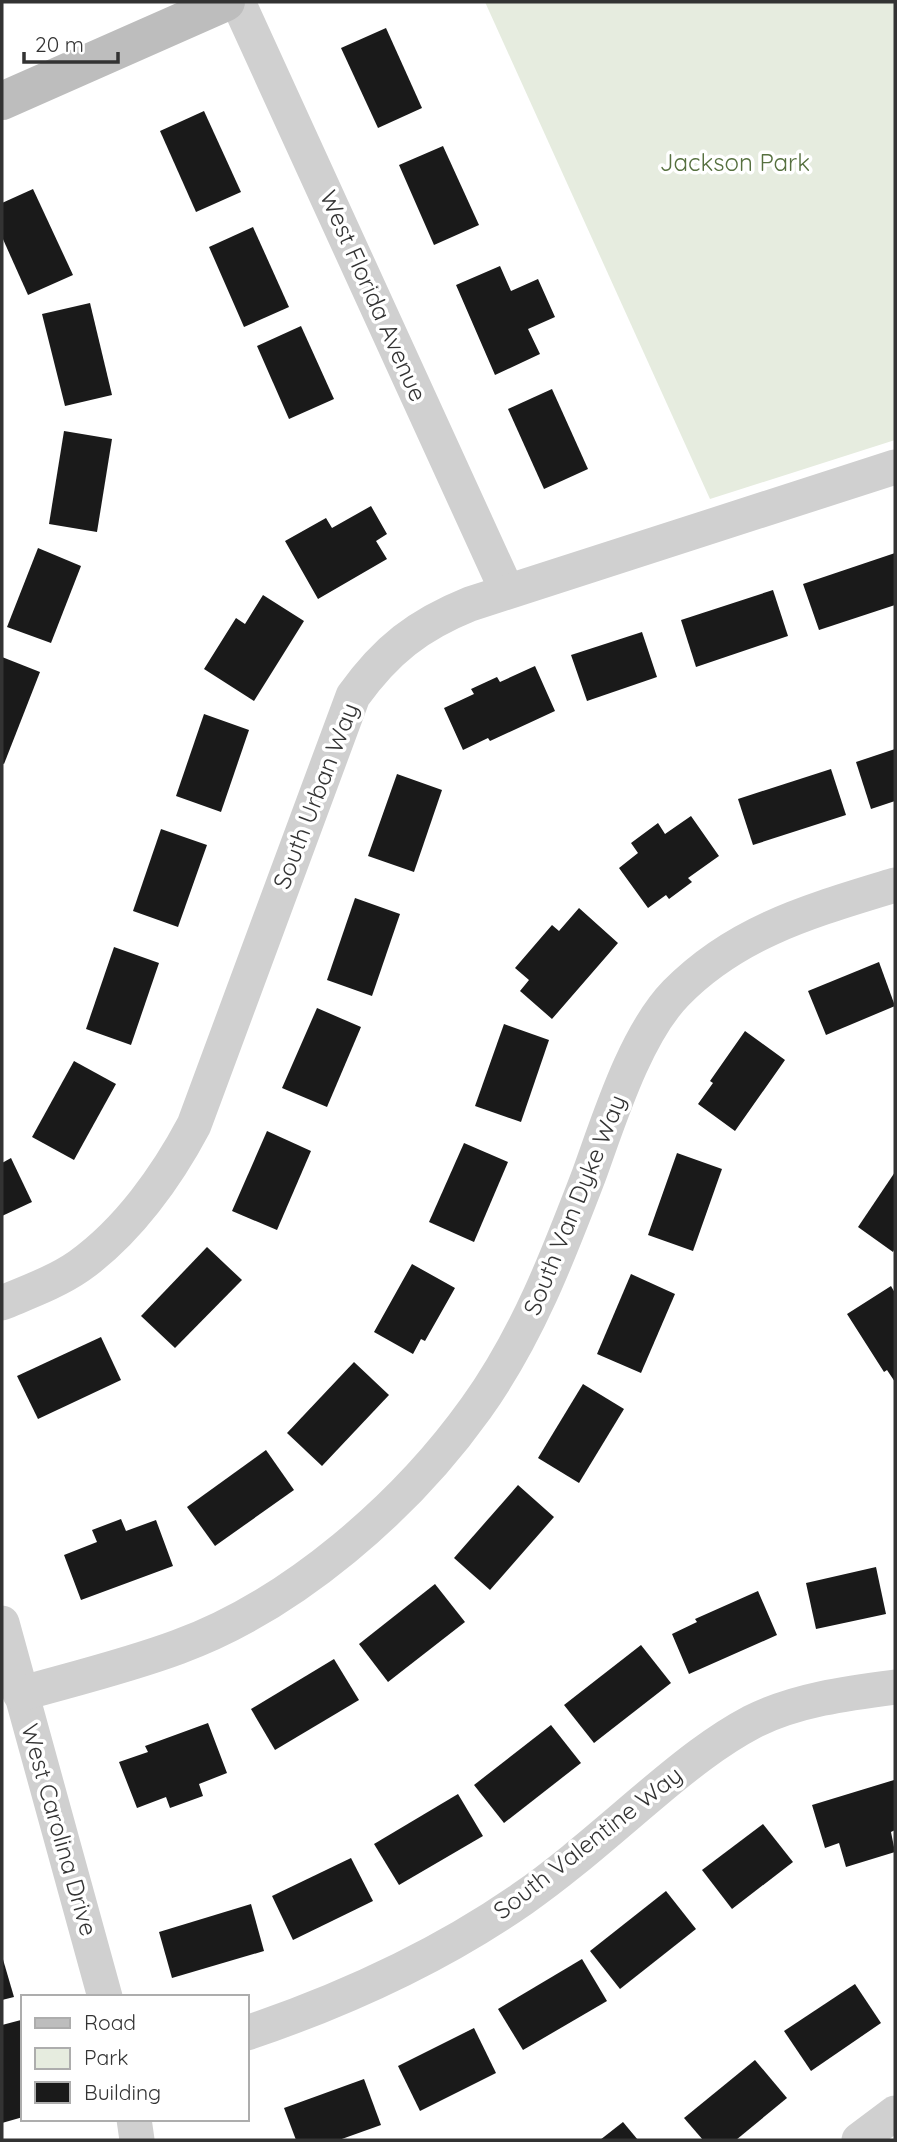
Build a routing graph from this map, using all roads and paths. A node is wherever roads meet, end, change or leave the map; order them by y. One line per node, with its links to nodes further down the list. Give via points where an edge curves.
1 (226, 2): 3 (main road)
2 (239, 2): 5 (street, West Florida Avenue)
3 (2, 101)
4 (895, 467): 5 (street, South Urban Way)
5 (507, 591): 7 (street, South Urban Way, via 415,631 390,652 353,696 194,1125 174,1164 129,1219 80,1266)
6 (895, 885): 10 (street, South Van Dyke Way, via 763,930 676,994 640,1049 561,1250 521,1336 444,1449 377,1520 290,1588 214,1631 154,1655)
7 (2, 1303)
8 (2, 1623): 10 (street, West Carolina Drive)
9 (895, 1687): 12 (street, South Valentine Way, via 817,1700 753,1722 698,1756 554,1875 488,1921 380,1981)
10 (20, 1694): 11 (street, West Carolina Drive)
11 (104, 1995)
12 (248, 2033)
13 (895, 2113): 16 (street)
14 (134, 2121): 15 (street)
15 (137, 2140)
16 (859, 2140)

